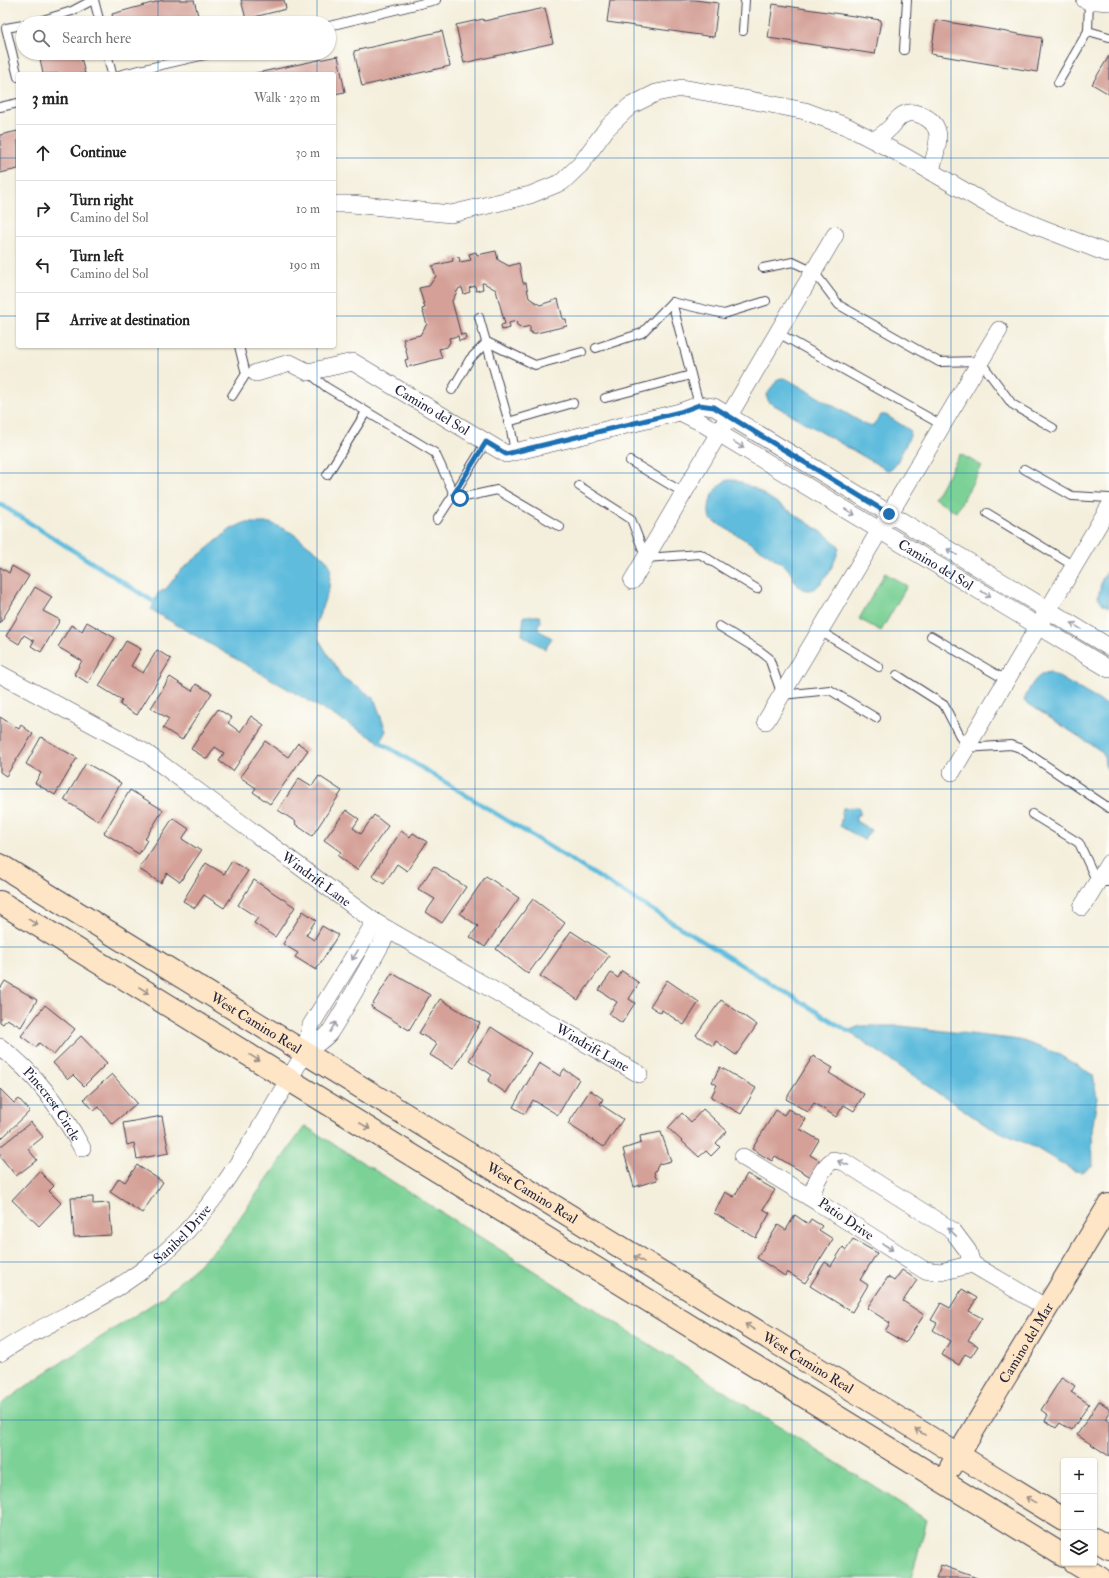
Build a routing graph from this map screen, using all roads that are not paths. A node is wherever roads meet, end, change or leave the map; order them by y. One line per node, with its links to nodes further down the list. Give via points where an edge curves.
1 (94, 0): 8 (lane); 9 (lane)
2 (436, 0): 10 (lane)
3 (745, 0): 12 (lane)
4 (908, 0): 15 (lane)
5 (1085, 0): 6 (street)
6 (1089, 0): 7 (street); 13 (lane)
7 (1109, 2)
8 (56, 16)
9 (98, 16)
10 (336, 24)
11 (16, 26): 18 (lane, via 6,28)
12 (744, 31)
13 (1088, 31): 14 (lane); 21 (lane)
14 (1109, 37)
15 (904, 50)
16 (109, 60): 19 (lane)
17 (183, 60): 20 (lane)
18 (17, 72)
19 (112, 72)
20 (131, 72)
21 (1058, 83)
22 (16, 103): 23 (lane)
23 (0, 106)
24 (875, 140): 25 (street); 25 (street, via 904,114 917,112 930,119 938,130 937,149); 26 (street, via 805,111 682,88 656,93 630,106 607,128 580,165 562,182 530,195 451,214)
25 (931, 172): 28 (street, via 996,209)
26 (336, 204)
27 (835, 235): 30 (street)
28 (1109, 254)
29 (763, 268): 30 (lane, via 793,262)
30 (814, 272): 35 (street); 40 (lane, via 839,306 939,362)
31 (766, 301): 32 (lane, via 724,314)
32 (672, 302): 38 (lane, via 642,333); 43 (lane)
33 (479, 317): 36 (lane)
34 (999, 330): 40 (street)
35 (778, 333): 51 (street); 53 (lane)
36 (487, 342): 39 (lane, via 535,365); 44 (lane, via 470,359); 52 (lane)
37 (240, 348): 42 (lane)
38 (596, 348)
39 (582, 352)
40 (980, 361): 53 (street); 54 (lane, via 1012,404)
41 (308, 372): 42 (street, via 290,363); 49 (lane); 56 (street, Camino del Sol, via 353,362)
42 (251, 374): 45 (lane)
43 (691, 375): 46 (lane); 48 (lane)
44 (452, 390)
45 (232, 396)
46 (605, 398)
47 (572, 403): 52 (lane)
48 (699, 405): 50 (street, Camino del Sol); 51 (street, Camino del Sol, via 714,407)
49 (366, 412): 60 (lane); 63 (lane, via 434,453)
50 (680, 412): 55 (street, Camino del Sol); 57 (street, Camino del Sol)
51 (730, 417): 55 (street); 66 (street, Camino del Sol)
52 (508, 422): 57 (lane)
53 (942, 425): 66 (street)
54 (1053, 428)
55 (719, 434): 62 (street); 70 (street, Camino del Sol, one-way to 70)
56 (486, 442): 57 (street, Camino del Sol, via 506,454); 63 (lane)
57 (515, 452)
58 (630, 461): 62 (lane)
59 (1024, 469): 64 (lane, via 1072,496)
60 (327, 475)
61 (579, 486): 71 (lane, via 631,519)
62 (684, 493): 71 (street)
63 (454, 494): 68 (lane); 69 (lane, via 460,498 497,490)
64 (1109, 498)
65 (1109, 507): 72 (street)
66 (889, 514): 70 (street); 75 (street, Camino del Sol, one-way to 66)
67 (987, 514): 72 (lane)
68 (437, 520)
69 (560, 527)
70 (880, 530): 77 (street, Camino del Sol, one-way to 77); 78 (street)
71 (646, 558): 73 (street); 74 (lane, via 700,554)
72 (1074, 566): 75 (street)
73 (632, 581)
74 (756, 589)
75 (1048, 610): 77 (street); 80 (street, Camino del Sol, one-way to 75)
76 (720, 626): 86 (lane, via 769,658)
77 (1038, 626): 82 (street, Camino del Sol); 85 (street)
78 (820, 631): 81 (lane); 86 (street)
79 (931, 636): 85 (lane)
80 (1109, 647)
81 (879, 667)
82 (1109, 669)
83 (0, 674): 98 (street, Windrift Lane, via 146,753)
84 (897, 675): 89 (lane, via 944,704)
85 (1006, 680): 89 (street)
86 (782, 695): 87 (lane, via 830,690); 88 (street)
87 (876, 718)
88 (766, 721)
89 (966, 748): 90 (street); 91 (lane, via 1020,748)
90 (952, 772)
91 (1109, 808)
92 (1032, 814): 95 (lane, via 1079,843)
93 (1109, 863): 95 (street)
94 (0, 865): 100 (street, West Camino Real)
95 (1103, 882): 97 (street)
96 (0, 902): 102 (street, one-way to 102)
97 (1082, 907)
98 (382, 926): 100 (street, Sanibel Drive, via 311,1025); 101 (street, Windrift Lane)
99 (0, 1047): 103 (street, Pinecrest Circle, via 37,1081 52,1099)
100 (305, 1054): 102 (street, Sanibel Drive); 110 (street, West Camino Real, one-way to 100)
101 (639, 1074)
102 (289, 1079): 109 (street, Sanibel Drive, via 224,1183 183,1235 154,1262 122,1285 39,1329); 111 (street, one-way to 111)
103 (82, 1148)
104 (743, 1157): 105 (street)
105 (819, 1203): 107 (street, Patio Drive, one-way to 107, via 924,1270 941,1272); 107 (street, Patio Drive, one-way to 105, via 968,1251 953,1231 844,1162 833,1160 825,1166 812,1195)
106 (1109, 1205): 108 (street, Camino del Mar)
107 (972, 1264): 108 (street)
108 (1047, 1308): 110 (street, Camino del Mar)
109 (0, 1354)
110 (958, 1455): 111 (street, Camino del Mar); 112 (street, West Camino Real, one-way to 110)
111 (942, 1482): 115 (street)
112 (1061, 1518)
113 (1097, 1541): 114 (street)
114 (1109, 1548)
115 (1061, 1554)
116 (1080, 1566): 117 (street)
117 (1100, 1578)

